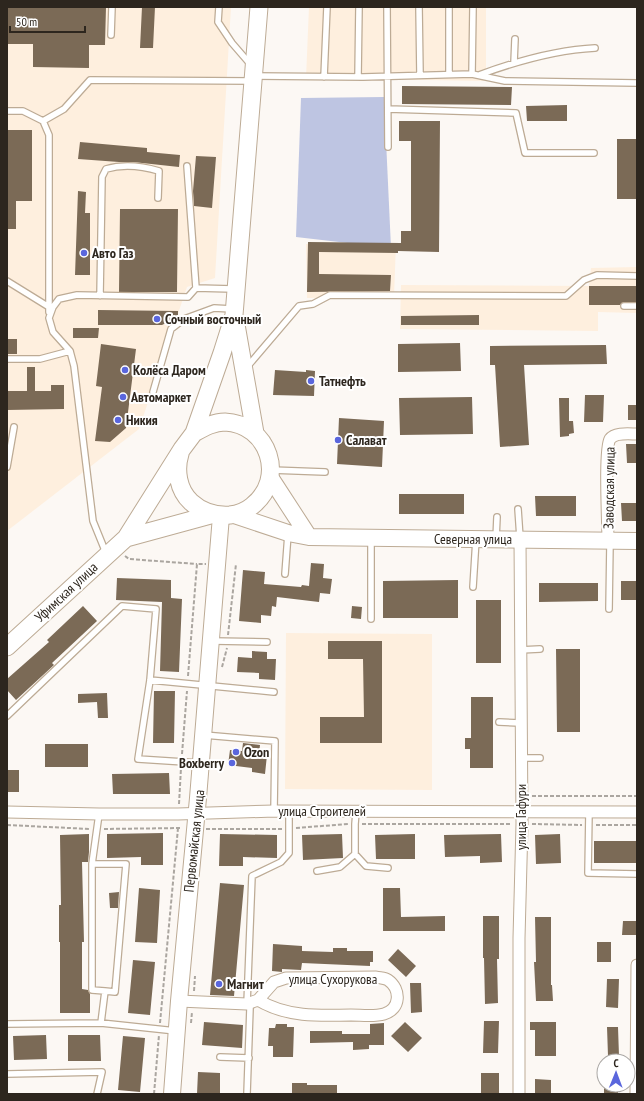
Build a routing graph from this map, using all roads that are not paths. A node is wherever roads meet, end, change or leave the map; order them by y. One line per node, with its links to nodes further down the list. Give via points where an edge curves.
1 (112, 7): 10 (lane)
2 (218, 7): 16 (lane, via 218,22)
3 (259, 7): 16 (main road)
4 (327, 7): 20 (lane)
5 (359, 7): 21 (lane)
6 (387, 7): 19 (lane)
7 (419, 7): 17 (lane)
8 (449, 7): 14 (lane)
9 (472, 7): 15 (lane)
10 (111, 35)
11 (515, 39): 13 (lane)
12 (596, 48): 13 (lane, via 555,52)
13 (514, 63): 18 (lane)
14 (449, 74): 15 (lane); 17 (lane)
15 (472, 74): 18 (lane)
16 (254, 75): 20 (lane); 25 (lane, via 90,80 64,109); 33 (main road)
17 (420, 75): 19 (lane)
18 (479, 75): 22 (lane, via 505,81)
19 (388, 76): 21 (lane); 23 (lane)
20 (324, 77): 21 (lane)
21 (358, 77)
22 (637, 83)
23 (388, 109): 26 (lane); 27 (lane, via 516,113 525,153)
24 (7, 111): 25 (lane, via 23,111)
25 (44, 121): 37 (lane, via 49,135)
26 (388, 147)
27 (594, 153)
28 (187, 166): 32 (lane)
29 (158, 198): 34 (lane, via 159,171 131,166 106,169 102,177)
30 (637, 276): 42 (lane, via 597,275 584,280 566,296 330,295 313,304 299,306)
31 (7, 281): 37 (lane)
32 (196, 288): 33 (lane); 34 (lane, via 188,297)
33 (236, 289): 38 (main road)
34 (100, 296): 39 (lane, via 77,295 59,299)
35 (624, 306): 36 (lane)
36 (637, 306)
37 (49, 307): 39 (lane)
38 (234, 312): 42 (main road); 43 (lane, via 214,308 184,318 171,329); 45 (main road)
39 (49, 318): 40 (lane, via 54,332)
40 (70, 351): 41 (lane, via 40,359); 64 (lane, via 93,521)
41 (7, 359)
42 (244, 371): 46 (main road)
43 (153, 392)
44 (14, 426): 49 (lane)
45 (194, 433): 46 (main road, via 208,425 224,422 240,425); 48 (main road)
46 (255, 433): 51 (main road, via 265,446 270,461)
47 (637, 434): 62 (street, Заводская улица, via 614,435 608,446)
48 (182, 449): 53 (main road, via 178,462 178,476 182,489 200,509); 57 (main road)
49 (7, 467)
50 (325, 472): 51 (lane)
51 (270, 474): 53 (main road, via 266,490 258,502 247,510); 56 (street)
52 (518, 509): 61 (lane)
53 (223, 515): 55 (street, Северная улица); 57 (main road); 69 (street, Первомайская улица)
54 (497, 517): 60 (lane)
55 (288, 533): 56 (street, Северная улица); 65 (lane)
56 (309, 537): 58 (street, Северная улица)
57 (126, 538): 64 (main road, Уфимская улица)
58 (371, 538): 59 (street, Северная улица); 68 (lane)
59 (476, 539): 60 (street, Северная улица); 66 (lane)
60 (496, 539): 61 (street, Северная улица)
61 (520, 540): 62 (street, Северная улица); 73 (street, улица Гафури)
62 (609, 541): 63 (street, Северная улица); 67 (lane)
63 (637, 541)
64 (115, 554): 71 (main road, Уфимская улица)
65 (285, 574)
66 (473, 587)
67 (609, 609)
68 (371, 619)
69 (210, 641): 70 (lane); 75 (street, Первомайская улица)
70 (267, 642)
71 (7, 647)
72 (540, 649): 73 (lane)
73 (520, 650): 79 (street, улица Гафури)
74 (150, 680): 75 (lane); 77 (lane, via 156,609 122,606); 83 (lane, via 138,759)
75 (213, 686): 76 (lane); 80 (street, Первомайская улица)
76 (274, 692)
77 (7, 716)
78 (499, 722): 79 (lane)
79 (520, 723): 81 (street, улица Гафури)
80 (203, 735): 83 (street, Первомайская улица); 84 (lane, via 275,741)
81 (521, 758): 82 (lane); 90 (street, улица Гафури)
82 (540, 758)
83 (201, 763): 92 (street, Первомайская улица)
84 (274, 811): 85 (street, улица Строителей); 92 (street, улица Строителей)
85 (289, 811): 87 (street, улица Строителей); 101 (lane, via 289,853 281,862 252,876)
86 (7, 812): 91 (street, улица Строителей)
87 (356, 812): 90 (street, улица Строителей); 93 (lane)
88 (589, 812): 89 (street, улица Строителей); 90 (street, улица Строителей); 97 (lane, via 588,873)
89 (637, 812)
90 (521, 813): 111 (street, улица Гафури)
91 (99, 814): 92 (street, улица Строителей); 94 (lane)
92 (202, 821): 100 (street, Первомайская улица)
93 (355, 854): 95 (lane, via 366,866); 96 (lane, via 340,867)
94 (92, 864): 99 (lane, via 92,990); 99 (lane, via 126,864 115,992)
95 (388, 868)
96 (317, 871)
97 (637, 874)
98 (637, 965): 112 (street)
99 (105, 991): 102 (lane)
100 (179, 1001): 101 (street, улица Сухорукова); 104 (street, Первомайская улица)
101 (253, 1002): 101 (street, улица Сухорукова, via 274,982 286,978 386,979 397,992 397,1001 393,1009 385,1014 297,1014); 106 (lane, via 250,1008)
102 (101, 1022): 103 (lane); 104 (lane)
103 (7, 1024)
104 (177, 1031): 109 (street, Первомайская улица)
105 (220, 1057): 106 (lane)
106 (248, 1058): 110 (lane)
107 (7, 1074): 108 (lane, via 102,1072)
108 (97, 1094)
109 (172, 1094)
110 (247, 1094)
111 (519, 1094)
112 (636, 1094)

